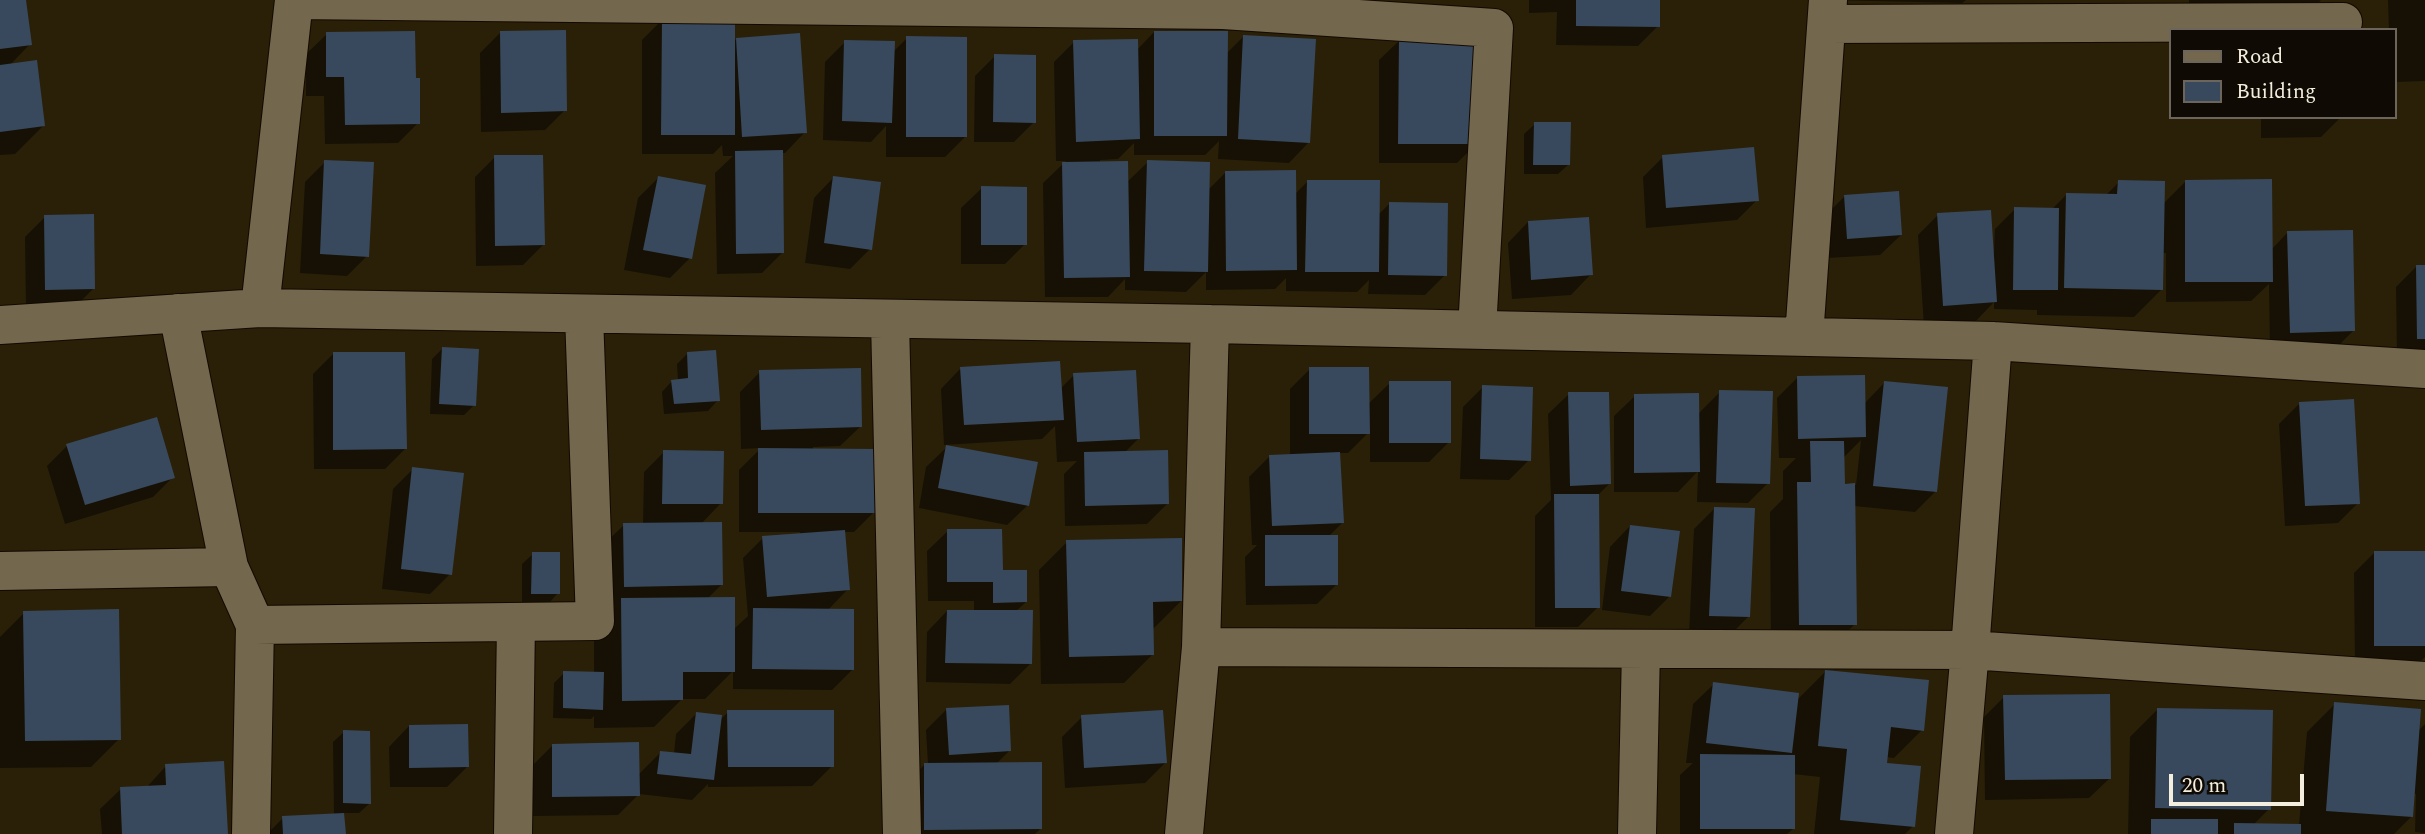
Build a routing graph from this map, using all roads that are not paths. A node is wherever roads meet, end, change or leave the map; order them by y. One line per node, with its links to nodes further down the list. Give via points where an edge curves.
1 (294, 0): 4 (street); 10 (street, via 1223,10 1494,28)
2 (1828, 12): 3 (street); 11 (street)
3 (2343, 22)
4 (260, 308): 5 (street); 6 (street)
5 (178, 313): 9 (street); 14 (street)
6 (584, 315): 7 (street); 16 (street, via 595,621)
7 (890, 320): 8 (street); 24 (street)
8 (1210, 324): 10 (street); 18 (street)
9 (0, 325)
10 (1476, 330): 11 (street)
11 (1804, 337): 12 (street)
12 (1993, 341): 13 (street); 20 (street)
13 (2425, 369)
14 (229, 567): 15 (street); 17 (street)
15 (0, 571)
16 (516, 622): 17 (street); 23 (street)
17 (254, 625): 22 (street)
18 (1201, 647): 19 (street); 25 (street)
19 (1641, 649): 20 (street); 26 (street)
20 (1970, 650): 21 (street); 27 (street)
21 (2425, 681)
22 (251, 834)
23 (513, 834)
24 (902, 834)
25 (1184, 834)
26 (1637, 834)
27 (1954, 834)

